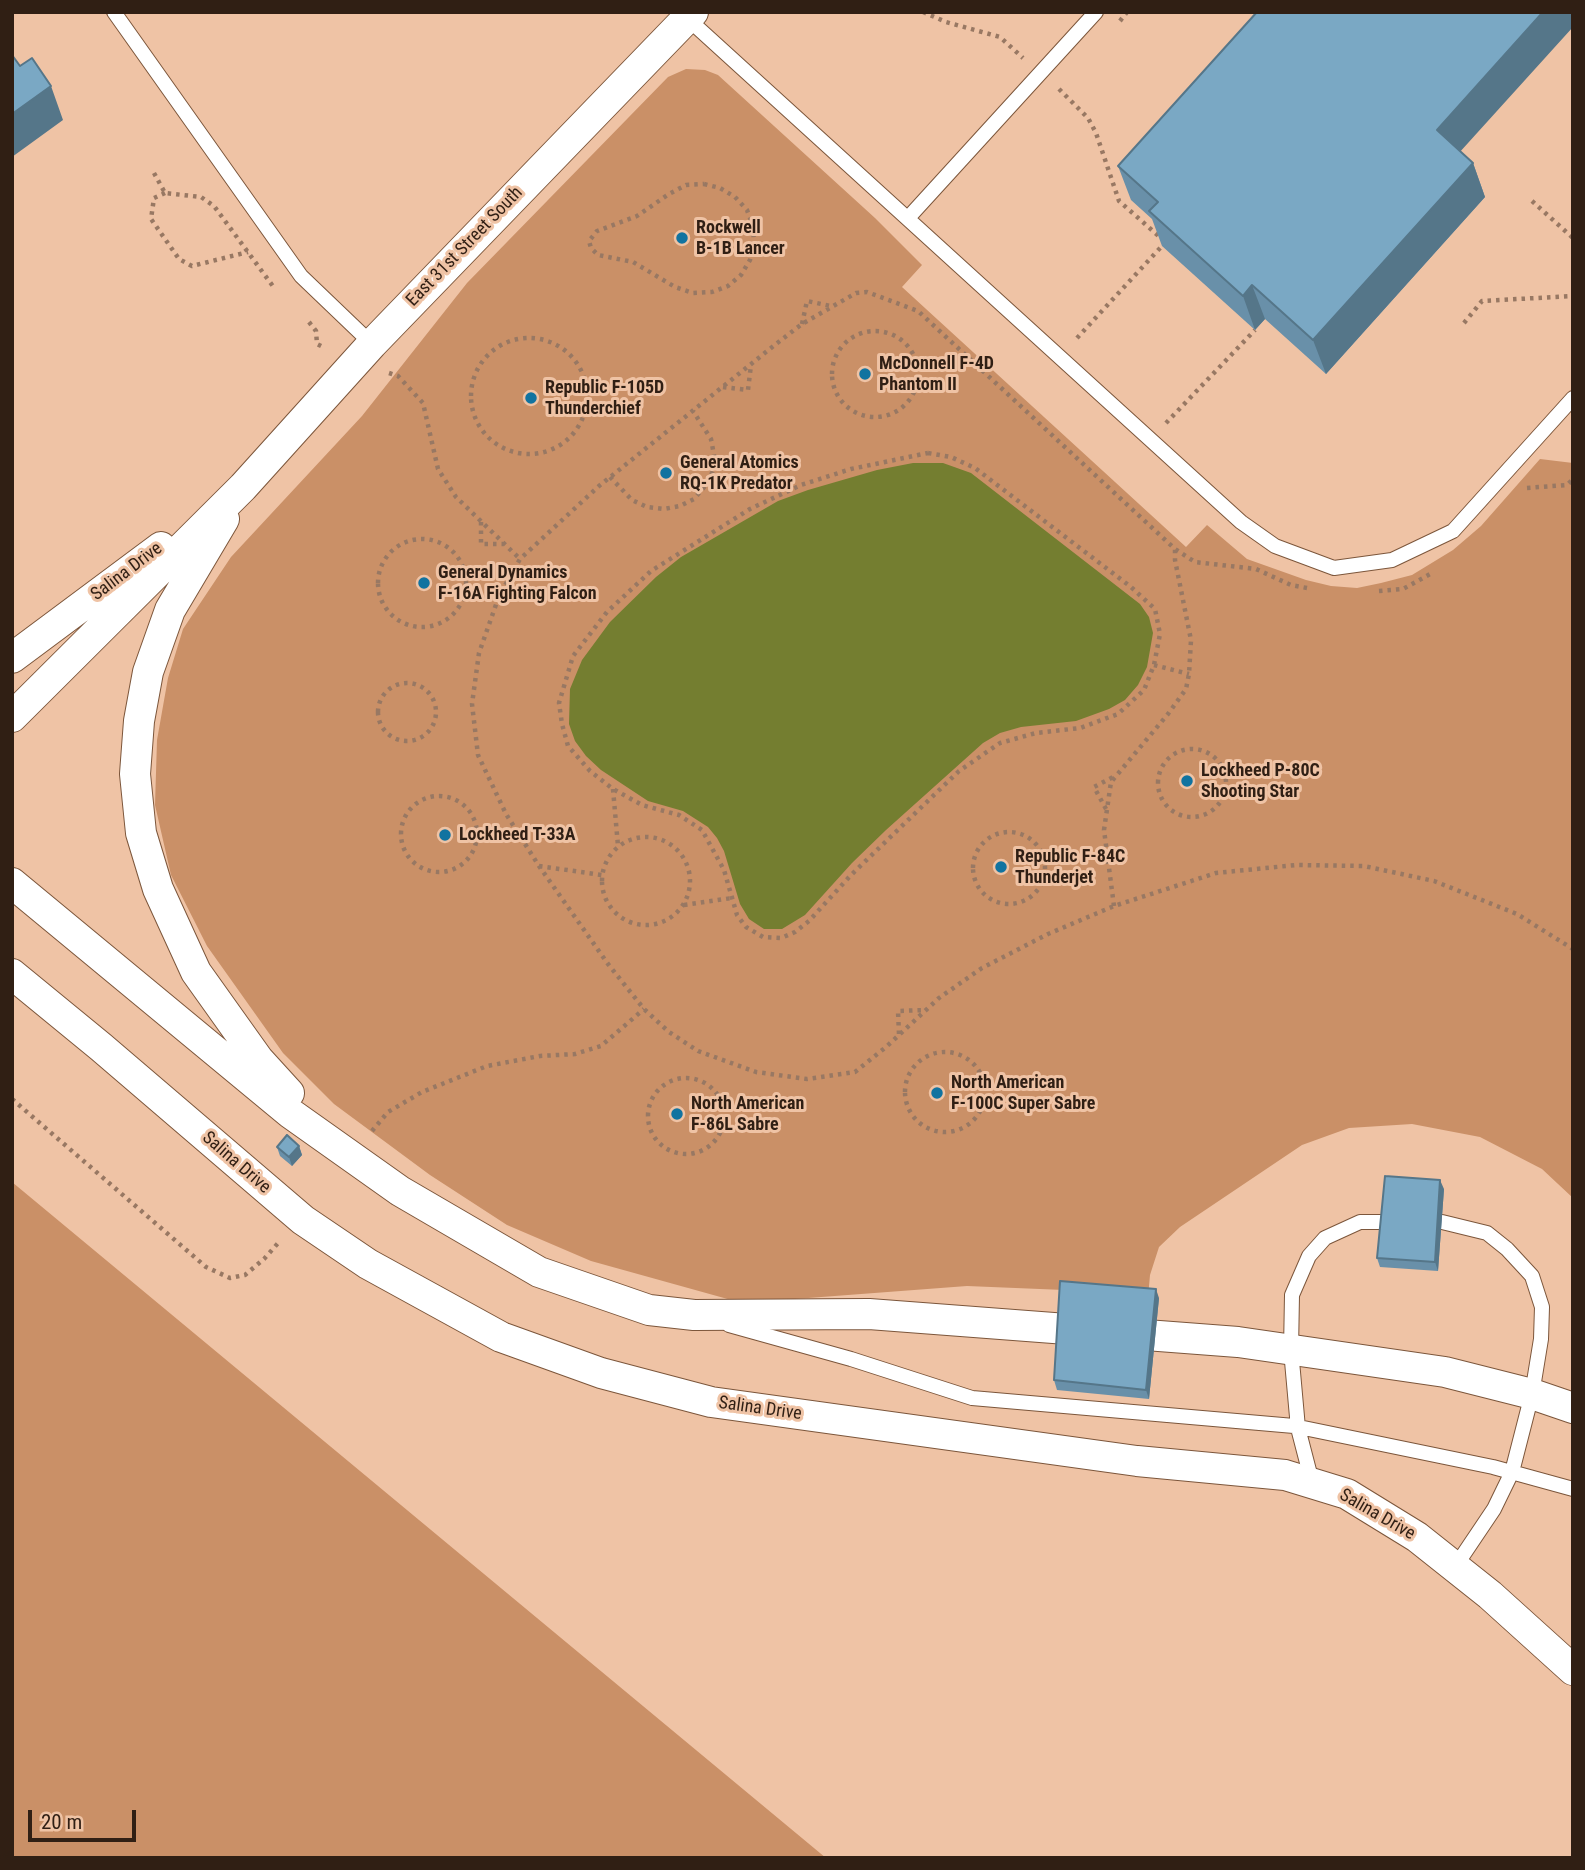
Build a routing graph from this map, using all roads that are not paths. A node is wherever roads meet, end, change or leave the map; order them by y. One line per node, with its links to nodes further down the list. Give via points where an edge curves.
1 (114, 12): 5 (lane, via 301,275)
2 (1096, 12): 4 (lane)
3 (690, 15): 4 (lane); 5 (street, East 31st Street South)
4 (908, 218): 6 (lane, via 1241,522 1275,546 1334,568 1392,560 1453,531)
5 (372, 344): 7 (street, East 31st Street South)
6 (1573, 398)
7 (243, 486): 8 (street, Salina Drive); 9 (street, East 31st Street South); 12 (street, East 31st Street South, via 170,610 148,672 135,774 142,833 158,889 196,972 258,1059)
8 (12, 658)
9 (12, 717)
10 (12, 883): 12 (street)
11 (12, 974): 19 (street, Salina Drive, via 303,1220 368,1264 501,1337 601,1373 711,1402 1137,1461 1285,1475)
12 (335, 1145): 13 (street, via 400,1191 539,1272 649,1310)
13 (694, 1315): 14 (street, via 869,1314); 17 (lane, via 972,1398)
14 (1291, 1350): 15 (street, via 1444,1372); 15 (lane, via 1292,1295 1309,1256 1325,1238 1360,1222 1442,1222 1487,1233 1532,1276 1542,1307); 17 (lane)
15 (1532, 1394): 16 (street); 18 (lane)
16 (1573, 1408)
17 (1298, 1427): 18 (lane); 19 (lane)
18 (1512, 1472): 20 (lane); 21 (lane, via 1494,1509)
19 (1312, 1484): 21 (street, Salina Drive, via 1347,1494 1417,1536)
20 (1573, 1489)
21 (1455, 1567): 22 (street, Salina Drive)
22 (1573, 1670)

